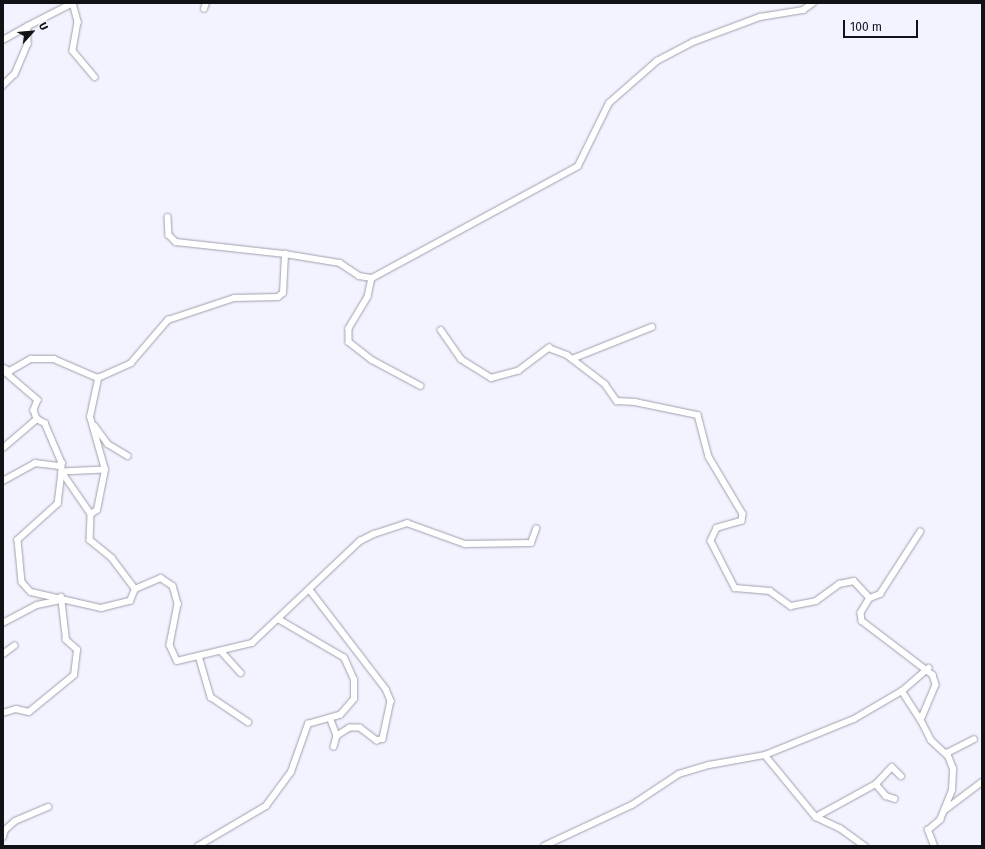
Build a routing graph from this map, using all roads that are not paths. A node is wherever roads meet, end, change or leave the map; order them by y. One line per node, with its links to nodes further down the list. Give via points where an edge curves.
1 (73, 3): 3 (street); 5 (street, via 78,22 73,51)
2 (813, 3): 9 (street, via 804,10 773,13 692,42 657,62 609,103 578,166)
3 (28, 26): 4 (street); 6 (street, via 28,44 15,74)
4 (3, 40)
5 (95, 77)
6 (3, 86)
7 (168, 217): 8 (street, via 169,235 176,242)
8 (285, 254): 9 (street, via 340,262 359,276); 14 (street, via 283,293 278,297 234,298 182,313 168,320 131,364)
9 (372, 278): 15 (street, via 368,297 349,329 349,342 372,360)
10 (652, 327): 12 (street)
11 (441, 330): 12 (street, via 461,359 491,378 518,371 549,348)
12 (572, 359): 30 (street, via 605,384 617,401 635,402 698,415 709,457 744,514 742,521 717,528 711,541 735,588 770,591 791,606 816,601 850,581 859,584)
13 (3, 369): 14 (street, via 10,371 31,359 54,359); 17 (street, via 38,400 34,410)
14 (98, 378): 16 (street)
15 (421, 386)
16 (90, 417): 19 (street, via 108,444); 21 (street)
17 (37, 420): 18 (street); 20 (street, via 45,423)
18 (3, 448)
19 (128, 456)
20 (62, 463): 22 (street); 23 (street, via 58,466 35,463)
21 (105, 470): 22 (street); 24 (street, via 97,510)
22 (62, 472): 24 (street); 29 (street, via 58,504 20,536 18,544 24,586 31,592)
23 (3, 481)
24 (91, 514): 27 (street, via 90,540 112,558)
25 (536, 529): 28 (street, via 530,543 465,544 413,523 401,524 360,541)
26 (920, 532): 30 (street, via 880,594)
27 (135, 589): 29 (street, via 130,601 108,608 93,608); 36 (street, via 155,579 170,582 178,604 170,638 173,657 185,661)
28 (310, 590): 31 (street); 44 (street, via 386,689 391,701 390,718 381,741 355,728)
29 (61, 598): 32 (street, via 37,605); 40 (street, via 66,640 77,650 74,675 29,712 16,709)
30 (870, 598): 37 (street, via 861,613 862,621 885,641)
31 (279, 620): 34 (street, via 252,644); 41 (street, via 338,653 347,663 356,695 346,711)
32 (3, 623)
33 (14, 646): 35 (street)
34 (222, 652): 36 (street); 38 (street)
35 (3, 654)
36 (199, 656): 43 (street, via 211,696)
37 (928, 668): 39 (street); 42 (street, via 936,685)
38 (241, 673)
39 (902, 691): 42 (street); 47 (street, via 866,713)
40 (3, 713)
41 (330, 720): 44 (street); 57 (street, via 308,724 291,772 266,806)
42 (921, 720): 48 (street, via 931,740)
43 (248, 722)
44 (337, 736): 46 (street)
45 (974, 739): 48 (street, via 949,750)
46 (334, 747)
47 (765, 755): 55 (street); 58 (street, via 709,764 679,774 632,805)
48 (947, 755): 54 (street, via 954,778)
49 (901, 776): 51 (street, via 892,768)
50 (982, 782): 54 (street)
51 (876, 784): 52 (street, via 886,796); 55 (street)
52 (895, 799)
53 (48, 806): 56 (street, via 15,821)
54 (945, 810): 60 (street, via 940,820 928,830)
55 (816, 816): 59 (street, via 840,828)
56 (3, 836)
57 (198, 846)
58 (544, 846)
59 (865, 846)
60 (934, 846)

